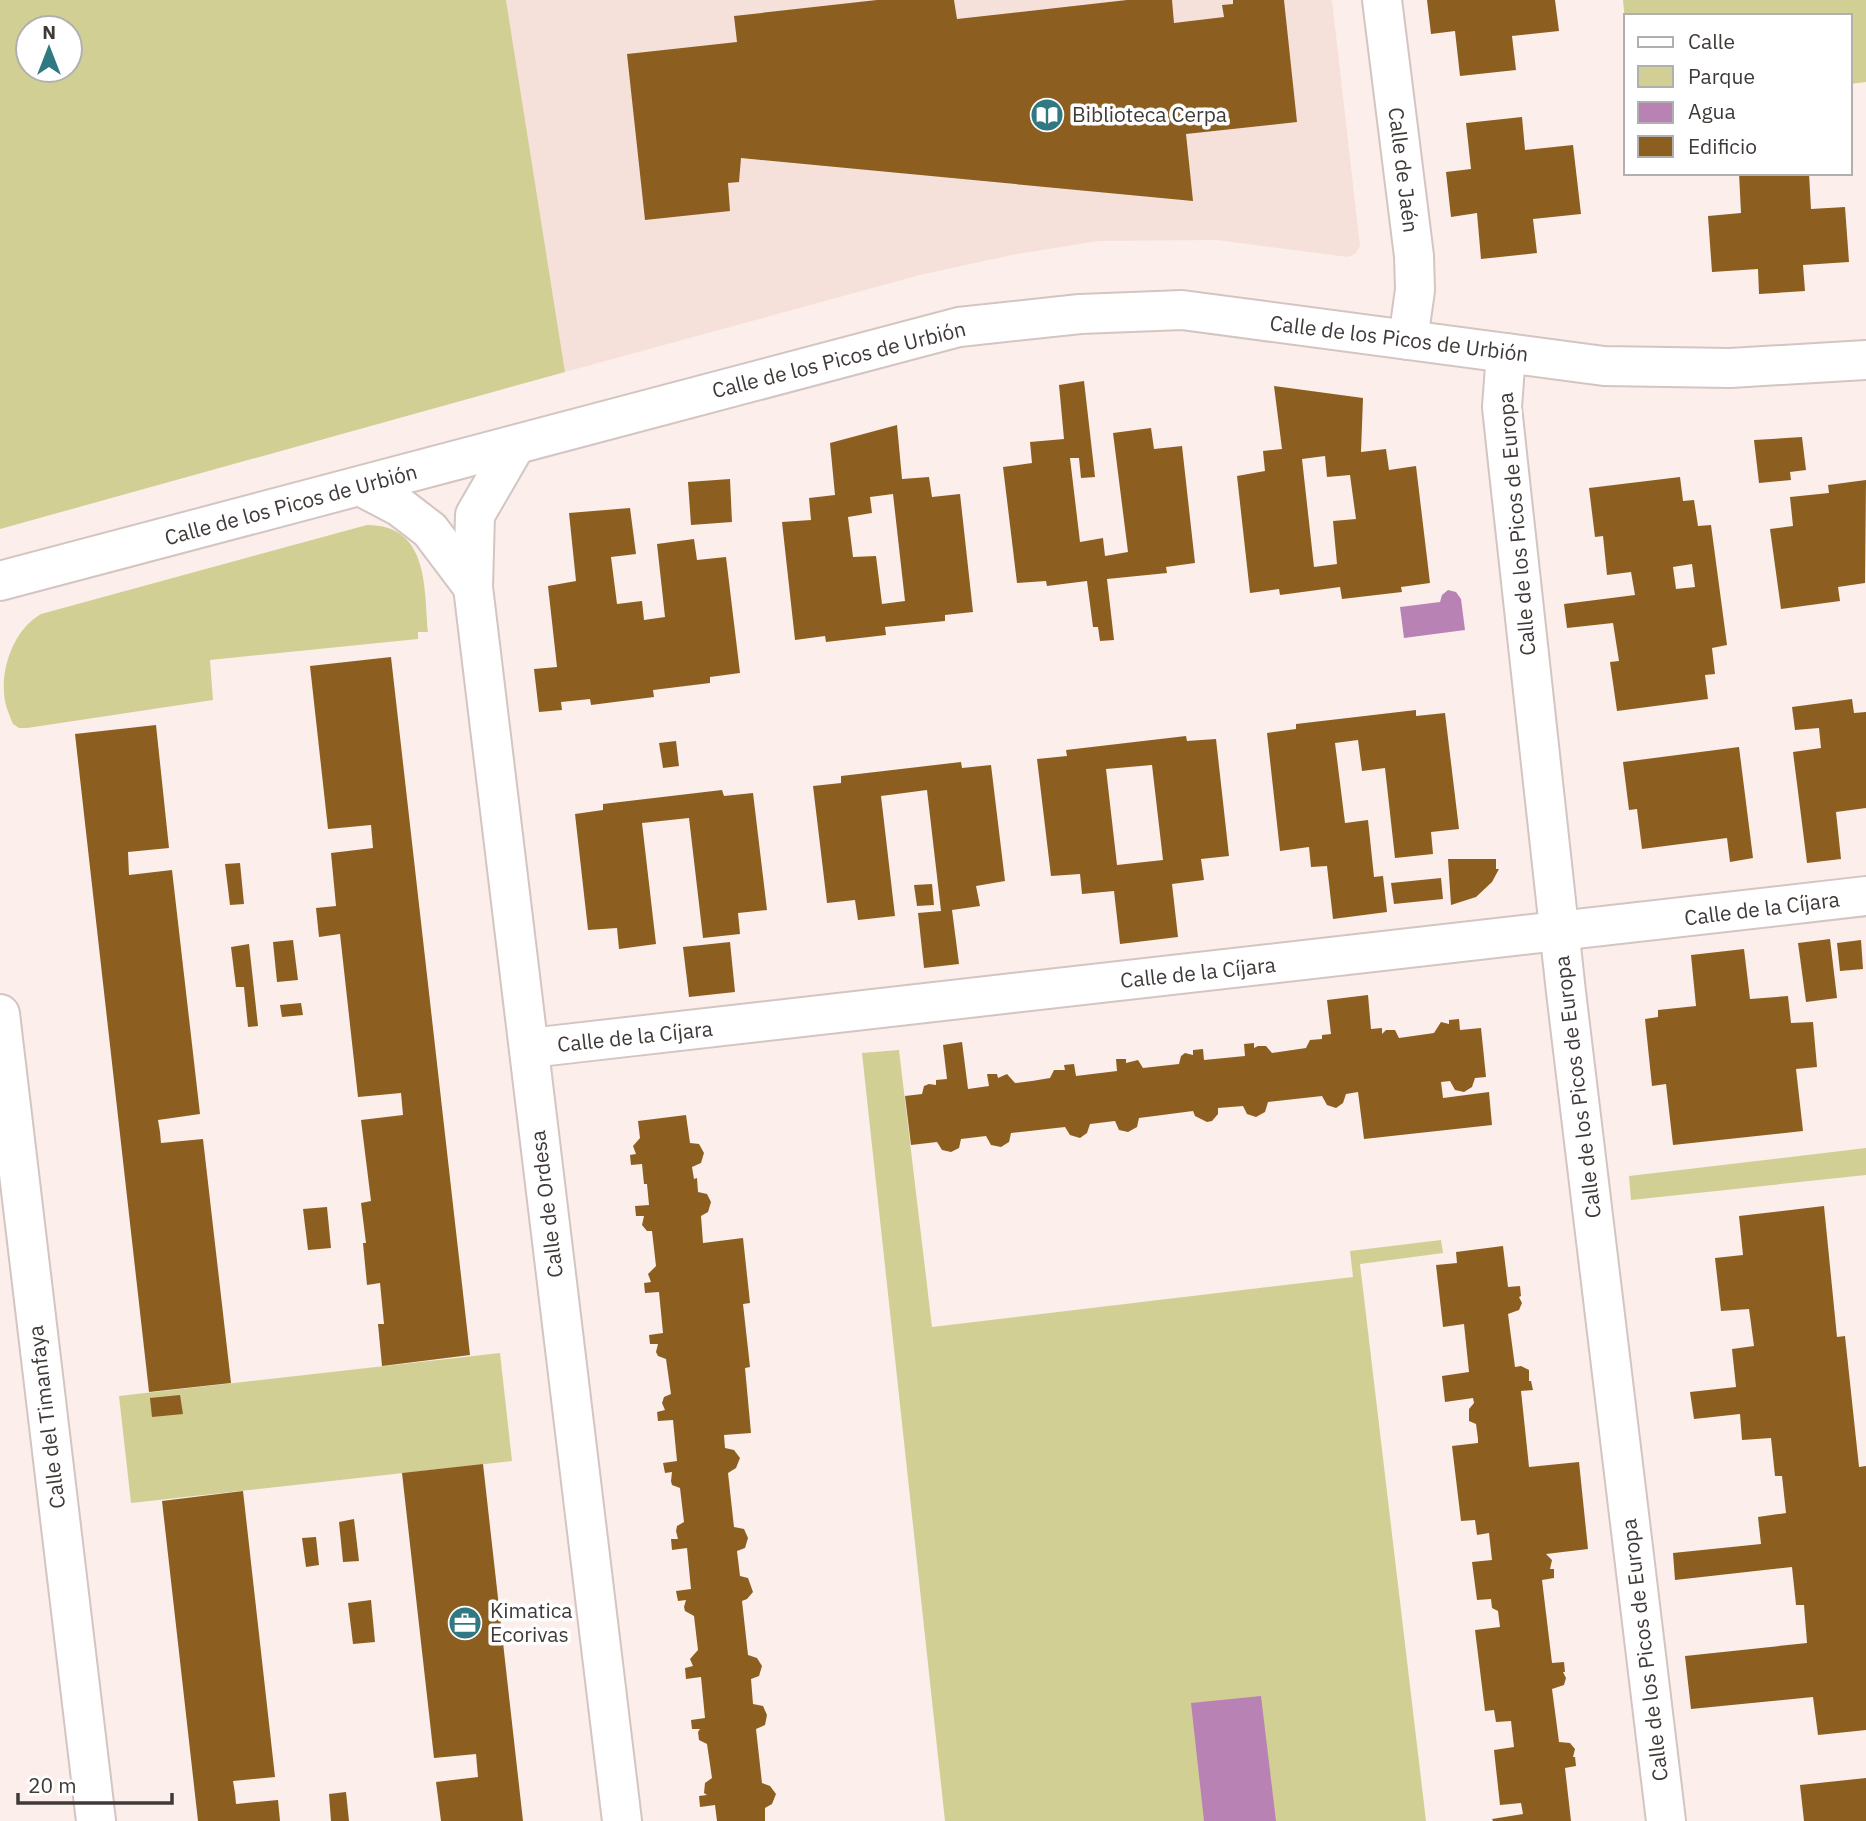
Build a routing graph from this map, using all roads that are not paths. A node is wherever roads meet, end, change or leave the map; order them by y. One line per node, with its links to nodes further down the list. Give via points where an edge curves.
1 (1381, 0): 2 (street, Calle de Jaén, via 1414,256)
2 (1408, 340): 3 (street, Calle de los Picos de Urbión); 5 (street, Calle de los Picos de Urbión, via 1182,310 1080,314 959,327)
3 (1506, 353): 4 (street, Calle de los Picos de Urbión, via 1604,366 1702,368); 10 (street, Calle de los Picos de Europa, via 1502,407)
4 (1866, 360)
5 (515, 446): 6 (street, Calle de los Picos de Urbión); 8 (street, Calle de Ordesa, via 475,515)
6 (362, 487): 7 (street, Calle de los Picos de Urbión); 8 (street, Calle de Ordesa, via 430,530)
7 (0, 581)
8 (473, 587): 12 (street, Calle de Ordesa)
9 (1866, 896): 10 (street, Calle de la Cíjara)
10 (1560, 932): 12 (street, Calle de la Cíjara); 15 (street, Calle de los Picos de Europa)
11 (0, 1014): 13 (street, Calle del Timanfaya)
12 (530, 1048): 14 (street, Calle de Ordesa)
13 (96, 1821)
14 (622, 1821)
15 (1666, 1821)

